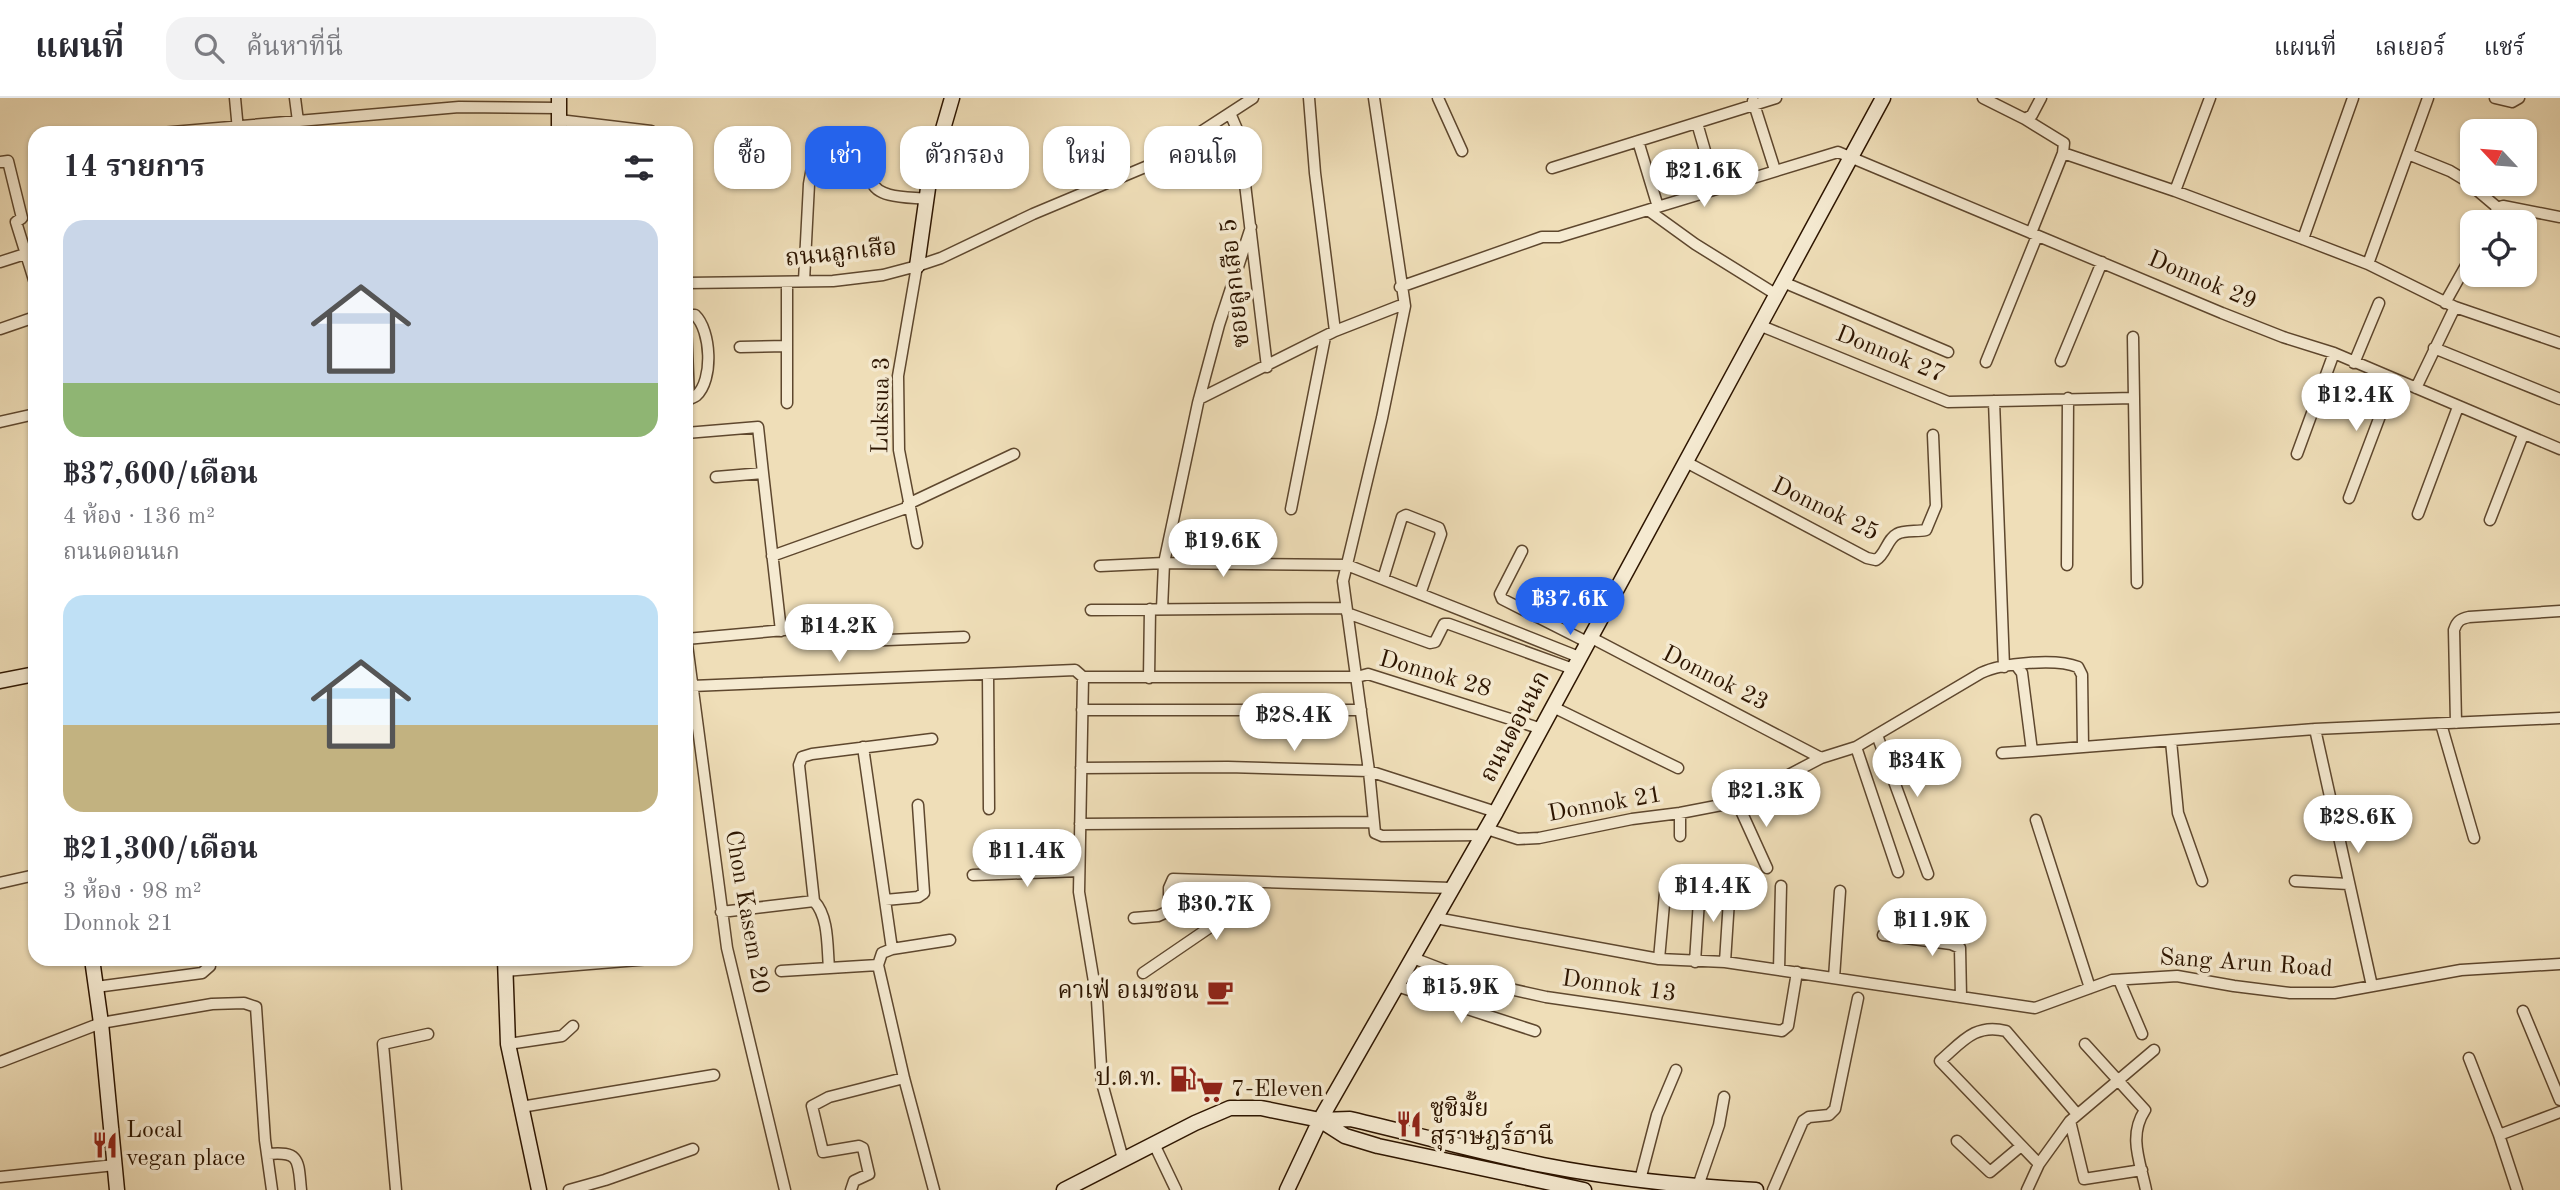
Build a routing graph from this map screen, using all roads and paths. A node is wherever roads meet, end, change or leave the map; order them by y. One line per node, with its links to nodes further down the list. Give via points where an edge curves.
1 (234, 98): 23 (street)
2 (295, 98): 21 (street)
3 (953, 98): 36 (main road)
4 (1253, 98): 18 (street, ถนนลูกเสือ)
5 (1309, 98): 62 (street)
6 (1374, 98): 53 (street)
7 (1438, 98): 27 (street)
8 (1776, 98): 17 (street)
9 (1883, 98): 30 (main road, ถนนดอนนก)
10 (1983, 98): 20 (street)
11 (2041, 98): 20 (street, via 2032,116)
12 (2210, 98): 35 (street)
13 (2353, 98): 42 (street)
14 (2428, 98): 29 (street)
15 (2495, 98): 16 (street, via 2512,102)
16 (2519, 98)
17 (1753, 102): 22 (street); 33 (street)
18 (1230, 113): 40 (street, ซอยลูกเสือ 5, via 1239,134); 48 (street, ถนนลูกเสือ, via 1150,165)
19 (559, 115): 21 (street, via 459,107); 25 (street)
20 (2025, 119): 28 (street, via 2064,142)
21 (298, 121): 24 (street)
22 (1697, 123): 26 (street); 34 (street)
23 (238, 126)
24 (265, 126)
25 (622, 126)
26 (1638, 141): 32 (street); 38 (street)
27 (1462, 151)
28 (2063, 153): 35 (street); 41 (street)
29 (2408, 154): 37 (street, via 2457,176); 47 (street)
30 (1851, 158): 33 (street, via 1838,152); 41 (street, Donnok 29); 54 (main road, ถนนดอนนก)
31 (4, 161): 43 (street, via 22,218 16,222)
32 (1552, 168)
33 (1775, 170): 34 (street)
34 (1716, 189): 38 (street)
35 (2175, 191): 42 (street)
36 (926, 199): 48 (main road); 49 (street, via 876,189 863,161 813,162)
37 (2498, 208): 39 (street)
38 (1653, 209): 53 (street, via 1559,237 1542,237); 54 (street, via 1695,244)
39 (2560, 217)
40 (1251, 227): 73 (street, ซอยลูกเสือ 5); 80 (street)
41 (2034, 234): 45 (street, Donnok 29); 71 (street)
42 (2303, 239): 47 (street)
43 (25, 254): 44 (street); 46 (street)
44 (0, 262)
45 (2102, 262): 69 (street, Donnok 29, via 2283,337); 70 (street)
46 (28, 263)
47 (2368, 264): 56 (street)
48 (917, 266): 49 (street, ถนนลูกเสือ, via 883,275); 96 (street, Luksua 3, via 898,376 899,450)
49 (804, 281): 50 (street, ถนนลูกเสือ)
50 (787, 282): 52 (street, ถนนลูกเสือ); 65 (street)
51 (2460, 282): 56 (street)
52 (693, 283)
53 (1400, 287): 57 (street)
54 (1780, 288): 60 (main road, ถนนดอนนก); 68 (street)
55 (2379, 303): 72 (street)
56 (2450, 305): 64 (street); 67 (street)
57 (1405, 306): 62 (street); 104 (street)
58 (693, 316): 76 (street, via 705,332 708,347 703,384)
59 (28, 319): 61 (street)
60 (1759, 325): 81 (street, Donnok 27, via 1948,402); 92 (main road, ถนนดอนนก)
61 (0, 329)
62 (1330, 334): 73 (street); 97 (street)
63 (2133, 337): 78 (street)
64 (2560, 343)
65 (787, 346): 66 (street); 82 (street)
66 (740, 347)
67 (2434, 348): 75 (street); 79 (street)
68 (1948, 352)
69 (2334, 353): 72 (street, Donnok 29); 91 (street)
70 (2061, 361)
71 (1986, 362)
72 (2354, 363): 74 (street, Donnok 29)
73 (1267, 368): 80 (street)
74 (2393, 379): 75 (street, Donnok 29); 95 (street)
75 (2416, 388): 83 (street, Donnok 29)
76 (693, 398)
77 (2068, 398): 78 (street, Donnok 27); 81 (street, Donnok 27); 105 (street)
78 (2134, 398): 108 (street)
79 (2560, 398)
80 (1199, 400): 103 (street)
81 (1994, 401): 120 (street)
82 (787, 403)
83 (2458, 407): 88 (street, Donnok 29); 98 (street)
84 (28, 416): 85 (street)
85 (0, 422)
86 (693, 432): 93 (street, via 755,425)
87 (1933, 435): 92 (street, Donnok 25, via 1936,506 1926,530 1900,532 1876,560)
88 (2523, 435): 89 (street, Donnok 29); 99 (street)
89 (2560, 449)
90 (1014, 454): 96 (street)
91 (2297, 454)
92 (1686, 463): 117 (main road, ถนนดอนนก)
93 (763, 473): 94 (street); 102 (street)
94 (716, 477)
95 (2349, 498)
96 (909, 505): 100 (street, Luksua 3); 102 (street)
97 (1291, 509)
98 (2417, 514)
99 (2490, 520)
100 (916, 543)
101 (1522, 551): 117 (street, Donnok 23, via 1500,594 1502,599)
102 (772, 556): 114 (street)
103 (1164, 563): 104 (street); 106 (street); 111 (street)
104 (1347, 565): 107 (street); 112 (street, via 1343,581)
105 (2067, 565)
106 (1100, 566)
107 (1383, 579): 109 (street); 109 (street, via 1402,517 1436,527 1441,534)
108 (2137, 583)
109 (1420, 594): 118 (street)
110 (1091, 610): 111 (street)
111 (1156, 610): 112 (street); 125 (street)
112 (1347, 610): 118 (street, via 1430,643 1444,624 1450,624); 124 (street)
113 (2560, 611): 133 (street, via 2469,617 2456,623)
114 (781, 631): 115 (street); 116 (street, via 829,626 836,642)
115 (693, 637)
116 (964, 637)
117 (1588, 640): 118 (main road, ถนนดอนนก); 145 (street, Donnok 23)
118 (1576, 663): 129 (main road, ถนนดอนนก)
119 (2016, 665): 120 (street, Donnok 21); 142 (street, Donnok 21, via 2070,663 2078,667); 143 (street)
120 (2004, 667): 137 (street, Donnok 21, via 1981,673)
121 (988, 674): 123 (street, Donnok 28, via 1075,670); 127 (street, Donnok 28); 151 (street)
122 (28, 675): 126 (main road)
123 (1083, 677): 125 (street, Donnok 28); 130 (street)
124 (1357, 677): 125 (street, Donnok 28); 131 (street); 135 (street, Donnok 28, via 1368,674)
125 (1149, 678)
126 (0, 681)
127 (693, 685)
128 (693, 693): 179 (street, Chon Kasem 20)
129 (1553, 707): 135 (main road, ถนนดอนนก); 147 (street)
130 (1082, 710): 131 (street); 146 (street)
131 (1361, 710): 148 (street)
132 (2560, 718): 133 (street)
133 (2456, 723): 134 (street)
134 (2441, 724): 136 (street); 159 (street)
135 (1542, 729): 152 (main road, ถนนดอนนก)
136 (2315, 729): 139 (street); 170 (street)
137 (1877, 735): 141 (street, Donnok 21); 163 (street)
138 (932, 739): 140 (street)
139 (2171, 741): 142 (street); 167 (street, via 2178,813)
140 (863, 747): 176 (street); 178 (street, via 812,754 802,757 799,765)
141 (1856, 747): 145 (street, Donnok 21); 162 (street)
142 (2083, 747): 143 (street)
143 (2032, 751): 144 (street)
144 (2002, 753)
145 (1821, 758): 149 (street, Donnok 21)
146 (1081, 768): 148 (street); 156 (street)
147 (1678, 768)
148 (1369, 771): 152 (street); 155 (street)
149 (1737, 802): 153 (street, Donnok 21); 160 (street)
150 (918, 805): 176 (street, via 924,893)
151 (989, 809)
152 (1496, 812): 157 (main road, ถนนดอนนก)
153 (1680, 813): 157 (street, Donnok 21, via 1525,839); 158 (street)
154 (2036, 820): 204 (street)
155 (1372, 822): 156 (street); 157 (street, via 1375,833 1382,836)
156 (1080, 824): 161 (street)
157 (1485, 832): 173 (main road, ถนนดอนนก)
158 (1680, 836)
159 (2474, 838)
160 (1767, 869)
161 (1079, 871): 164 (street); 234 (street, via 1097,1000 1102,1083)
162 (1898, 872)
163 (1928, 873)
164 (973, 875)
165 (28, 877): 169 (street)
166 (1228, 881): 173 (street); 180 (street, via 1173,879 1168,911); 198 (street, via 1230,909 1226,917)
167 (2202, 881)
168 (2295, 881): 170 (street)
169 (0, 883)
170 (2348, 884): 202 (street)
171 (1700, 885): 187 (street)
172 (1781, 886): 195 (street)
173 (1451, 888): 181 (main road, ถนนดอนนก)
174 (1840, 891): 199 (street)
175 (1665, 893): 186 (street)
176 (885, 900): 184 (street)
177 (1729, 900): 188 (street)
178 (814, 901): 179 (street); 194 (street, via 825,925)
179 (721, 912): 248 (street, Chon Kasem 20)
180 (1133, 918)
181 (1436, 918): 185 (main road, ถนนดอนนก); 186 (street, Sang Arun Road)
182 (1883, 935): 205 (street, via 1960,948)
183 (950, 940): 184 (street)
184 (892, 949): 190 (street, via 882,953)
185 (1413, 958): 197 (street, Donnok 13, via 1470,980 1546,998 1782,1031 1788,1026); 201 (main road, ถนนดอนนก)
186 (1659, 960): 187 (street, Sang Arun Road)
187 (1695, 962): 188 (street, Sang Arun Road)
188 (1725, 962): 195 (street, Sang Arun Road)
189 (2560, 964): 202 (street, Sang Arun Road, via 2461,970)
190 (878, 965): 194 (street); 220 (street)
191 (93, 966): 203 (main road)
192 (210, 966): 203 (street, via 202,973)
193 (505, 966): 213 (main road)
194 (829, 968): 196 (street)
195 (1779, 970): 197 (street, Sang Arun Road)
196 (781, 971)
197 (1797, 972): 199 (street, Sang Arun Road)
198 (1143, 973)
199 (1835, 978): 205 (street, Sang Arun Road)
200 (2119, 980): 202 (street, Sang Arun Road, via 2177,976 2290,993 2334,993); 204 (street, Sang Arun Road); 212 (street)
201 (1397, 986): 210 (street); 227 (main road, ถนนดอนนก)
202 (2372, 986)
203 (96, 987): 208 (main road)
204 (2090, 988): 205 (street, Sang Arun Road, via 2035,1007)
205 (1961, 997)
206 (1858, 998): 256 (street, via 1835,1109 1829,1115 1803,1121)
207 (2523, 1011): 223 (street)
208 (101, 1023): 217 (street); 233 (street, via 212,1004 256,1007); 236 (main road)
209 (573, 1026): 213 (street, via 562,1036)
210 (1535, 1031)
211 (428, 1034): 245 (street, via 383,1044)
212 (2142, 1034)
213 (508, 1044): 224 (main road)
214 (2085, 1044): 221 (street)
215 (2154, 1050): 221 (street)
216 (2469, 1058): 228 (street)
217 (0, 1062)
218 (1676, 1070): 239 (street, via 1657,1115)
219 (714, 1075): 224 (street)
220 (904, 1078): 249 (street, via 811,1106 823,1152 863,1148 869,1174 854,1181); 250 (street)
221 (2118, 1079): 226 (street); 237 (street, via 2145,1110 2134,1132)
222 (1724, 1097): 240 (street)
223 (2560, 1100)
224 (521, 1107): 246 (main road)
225 (2560, 1112): 228 (street)
226 (2073, 1117): 231 (street, via 2006,1031 1975,1031 1940,1061); 235 (street); 237 (street, via 2084,1179)
227 (1320, 1119): 230 (main road, via 1261,1108 1230,1108); 239 (main road, via 1350,1119 1543,1165); 253 (main road, ถนนดอนนก); 254 (main road, via 1345,1136 1378,1146)
228 (2499, 1135): 259 (street)
229 (1957, 1141): 231 (street, via 1990,1172)
230 (1154, 1144): 234 (main road); 252 (street)
231 (2021, 1146): 235 (street)
232 (692, 1149): 247 (street)
233 (268, 1154): 243 (street); 244 (street, via 292,1155 298,1163)
234 (1123, 1159): 251 (main road)
235 (2039, 1164): 257 (street)
236 (116, 1165): 238 (street); 242 (main road)
237 (2142, 1170): 258 (street)
238 (0, 1177): 241 (street)
239 (1640, 1180): 240 (main road)
240 (1698, 1186): 255 (main road)
241 (2, 1190)
242 (117, 1190)
243 (272, 1190)
244 (301, 1190)
245 (396, 1190)
246 (539, 1190)
247 (569, 1190)
248 (785, 1190)
249 (852, 1190)
250 (934, 1190)
251 (1064, 1190)
252 (1176, 1190)
253 (1287, 1190)
254 (1584, 1190)
255 (1756, 1190)
256 (1773, 1190)
257 (2027, 1190)
258 (2147, 1190)
259 (2517, 1190)

